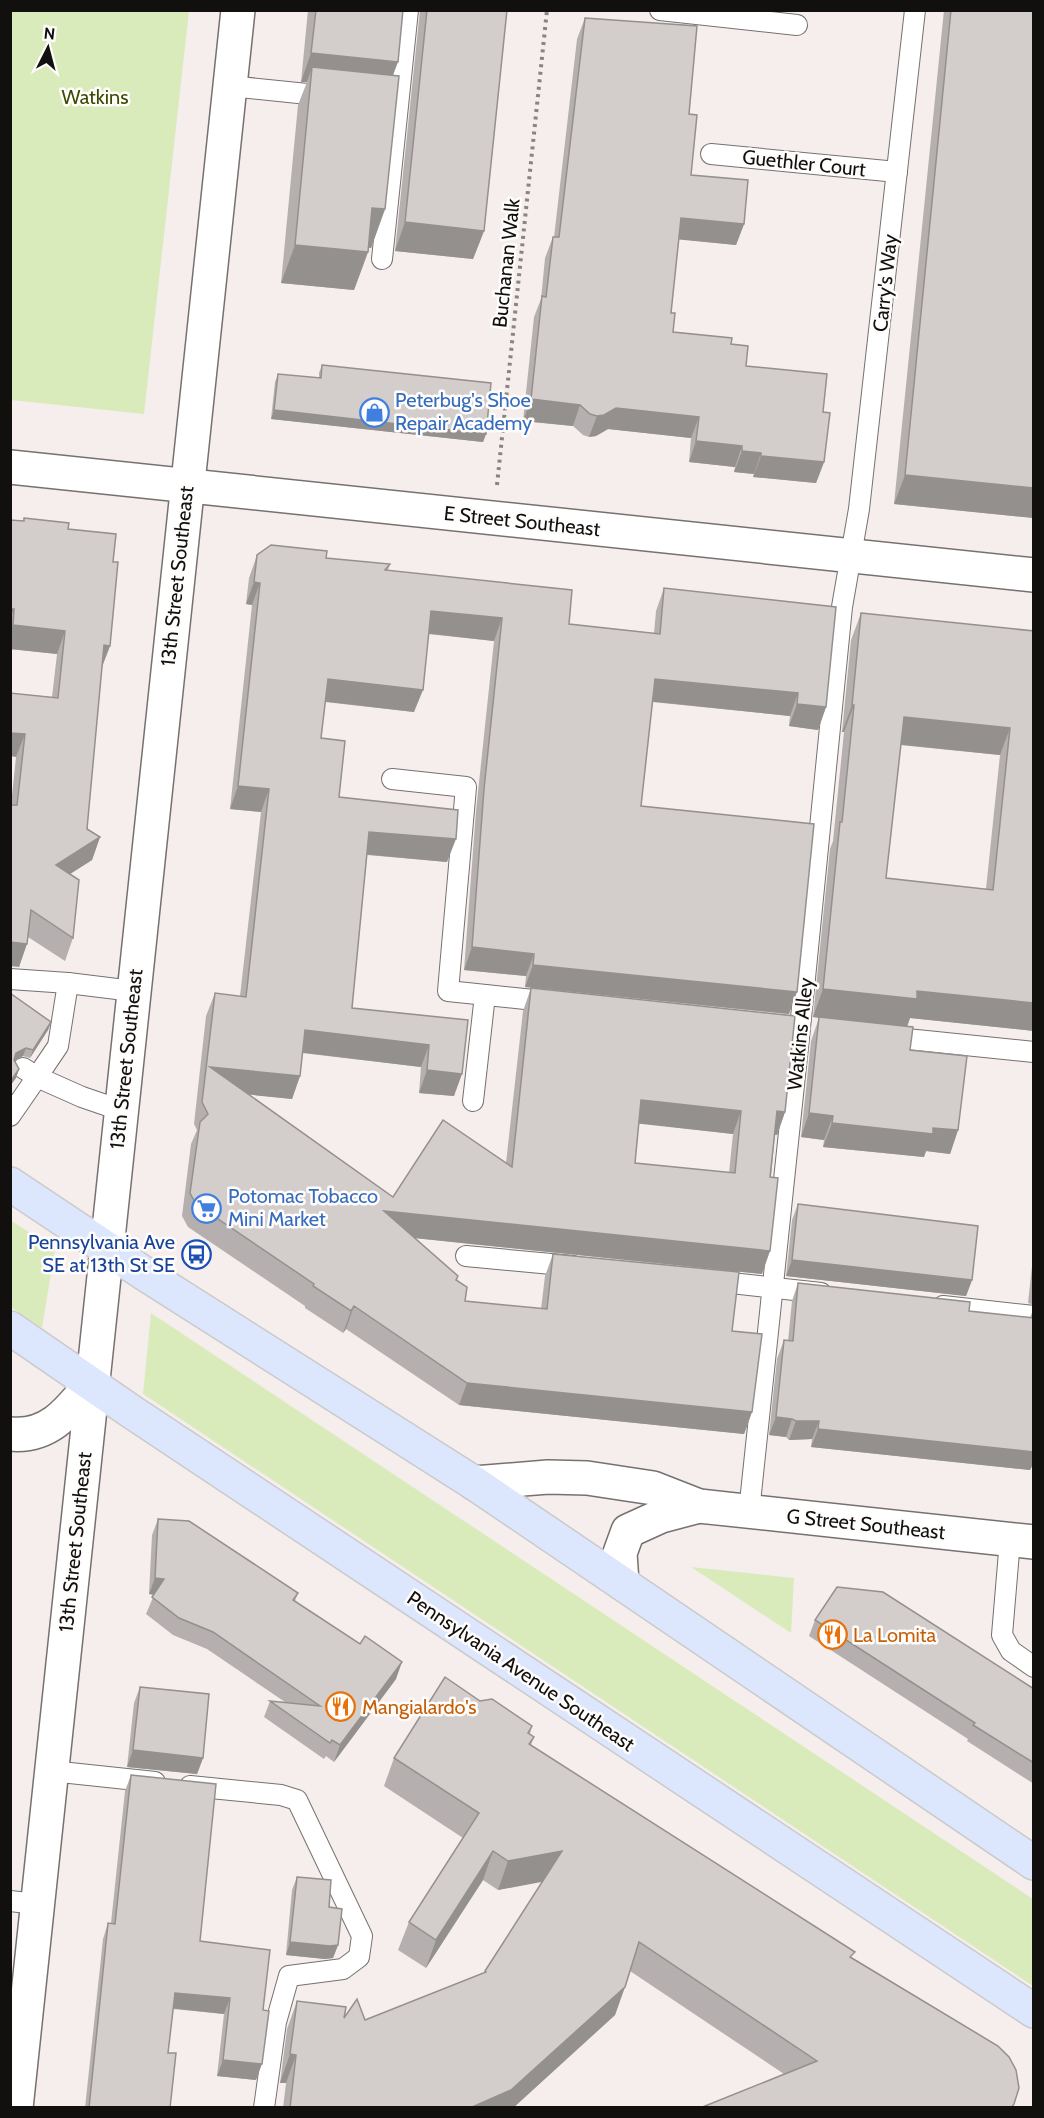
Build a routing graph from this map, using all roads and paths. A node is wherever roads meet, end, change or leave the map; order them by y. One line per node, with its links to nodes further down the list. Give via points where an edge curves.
1 (238, 10): 7 (street, 13th Street Southeast)
2 (408, 10): 10 (lane)
3 (547, 10): 16 (path, Buchanan Walk)
4 (660, 10): 6 (lane)
5 (915, 10): 12 (lane, Carry's Way)
6 (797, 25)
7 (230, 86): 8 (lane); 15 (street, 13th Street Southeast)
8 (343, 98)
9 (376, 102): 10 (lane)
10 (398, 104): 13 (lane)
11 (711, 154): 12 (lane, Guethler Court)
12 (897, 172): 17 (lane, Carry's Way, via 859,509)
13 (382, 259)
14 (10, 467): 15 (street, E Street Southeast)
15 (187, 486): 16 (street, E Street Southeast); 24 (street, 13th Street Southeast)
16 (494, 518): 17 (street, E Street Southeast)
17 (850, 556): 18 (street, E Street Southeast); 21 (lane, Watkins Alley)
18 (1034, 575)
19 (392, 779): 25 (lane, via 466,787 448,991)
20 (797, 824): 21 (lane)
21 (820, 827): 28 (lane, Watkins Alley)
22 (10, 979): 23 (lane)
23 (68, 983): 24 (lane); 32 (lane)
24 (133, 991): 34 (street, 13th Street Southeast)
25 (485, 995): 26 (lane); 33 (lane)
26 (567, 1003)
27 (777, 1025): 28 (lane)
28 (800, 1028): 29 (lane); 41 (lane, Watkins Alley)
29 (824, 1030)
30 (870, 1035): 31 (lane)
31 (1034, 1052)
32 (35, 1065): 34 (lane, via 82,1097); 35 (lane)
33 (473, 1101)
34 (120, 1110): 37 (street, 13th Street Southeast)
35 (10, 1116)
36 (10, 1184): 37 (main road)
37 (106, 1248): 46 (street, 13th Street Southeast); 48 (main road)
38 (466, 1256): 39 (lane)
39 (591, 1268)
40 (697, 1279): 41 (lane)
41 (773, 1287): 42 (lane); 50 (lane, Watkins Alley)
42 (837, 1295)
43 (928, 1305): 44 (lane)
44 (1034, 1316)
45 (10, 1328): 46 (main road, Pennsylvania Avenue Southeast)
46 (91, 1384): 47 (street, via 57,1422 37,1432); 54 (street, 13th Street Southeast); 57 (main road, Pennsylvania Avenue Southeast)
47 (10, 1434)
48 (474, 1483): 49 (street, G Street Southeast, via 548,1477 587,1479 653,1488); 52 (main road)
49 (699, 1506): 50 (street, G Street Southeast); 52 (street, G Street Southeast, via 661,1516 628,1531 621,1553)
50 (749, 1512): 51 (street, G Street Southeast)
51 (1022, 1541): 53 (lane, via 1002,1635 1011,1651)
52 (622, 1584): 55 (main road)
53 (1034, 1667)
54 (51, 1771): 56 (street, 13th Street Southeast); 59 (lane, via 281,1795 297,1800 362,1936 359,1957 343,1969 289,1976 276,2022)
55 (1034, 1863)
56 (24, 1902): 58 (street, 13th Street Southeast)
57 (1034, 2011)
58 (16, 2108)
59 (264, 2108)

